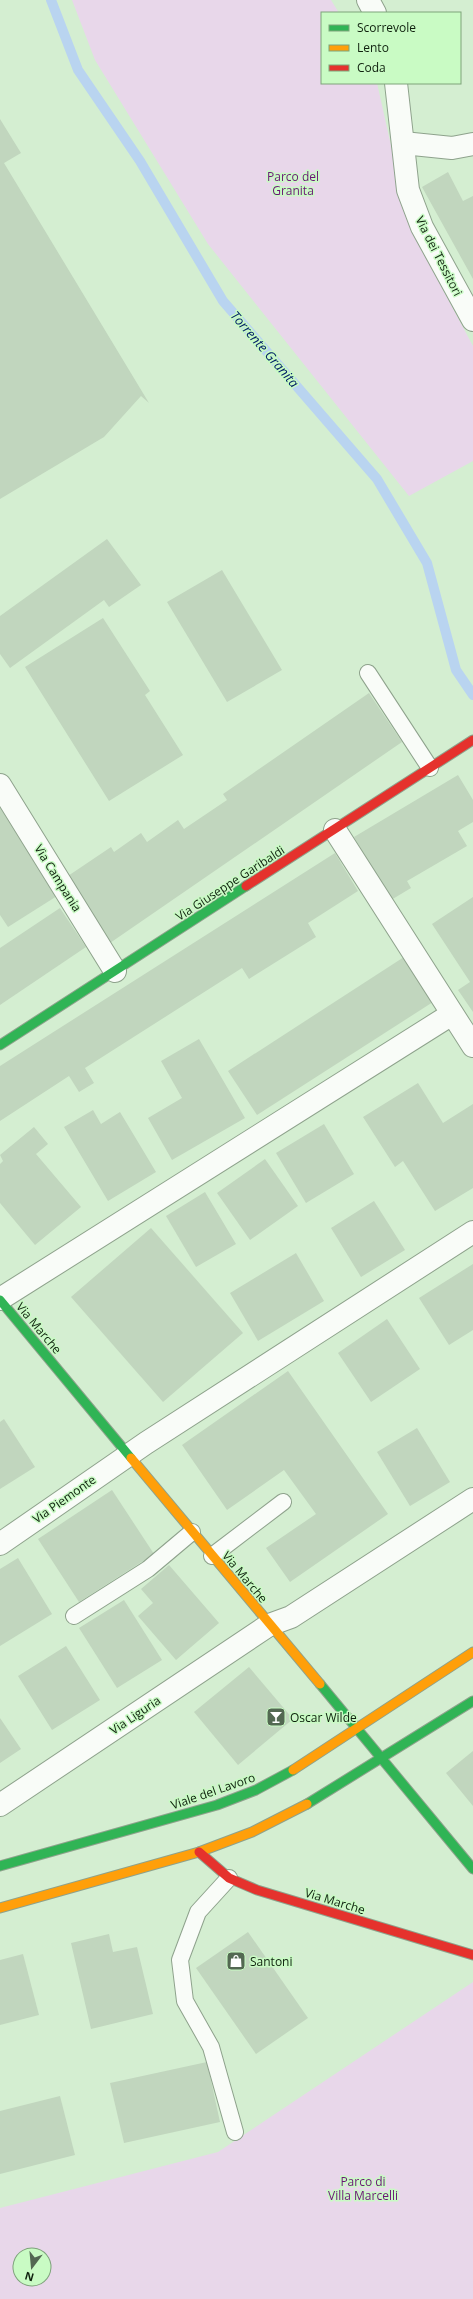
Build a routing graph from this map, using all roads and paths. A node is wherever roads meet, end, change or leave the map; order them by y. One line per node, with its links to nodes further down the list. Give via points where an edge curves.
1 (368, 0): 2 (street)
2 (374, 12)
3 (396, 84): 4 (street, Via dei Tessitori)
4 (403, 143): 5 (street, via 452,148); 6 (street, Via dei Tessitori, via 408,190 422,227)
5 (473, 144)
6 (473, 320)
7 (368, 673): 9 (lane)
8 (473, 740): 9 (main road, Via Giuseppe Garibaldi)
9 (430, 768): 11 (main road, Via Giuseppe Garibaldi)
10 (0, 785): 12 (street, Via Campania)
11 (335, 830): 12 (main road, Via Giuseppe Garibaldi); 13 (street)
12 (115, 971): 14 (main road, Via Giuseppe Garibaldi)
13 (452, 1014): 15 (street); 17 (street)
14 (0, 1045)
15 (473, 1046)
16 (473, 1232): 18 (street, Via Piemonte)
17 (0, 1300): 18 (main road, Via Marche)
18 (128, 1455): 21 (main road, Via Marche); 22 (street, Via Piemonte)
19 (473, 1499): 25 (street, Via Liguria, via 291,1617)
20 (283, 1502): 23 (lane)
21 (192, 1532): 23 (main road, Via Marche); 24 (lane, via 148,1569)
22 (0, 1544)
23 (212, 1556): 25 (main road, Via Marche)
24 (74, 1616)
25 (269, 1624): 28 (main road, Via Marche); 30 (street, Via Liguria)
26 (473, 1652): 28 (main road, Viale del Lavoro)
27 (473, 1701): 29 (main road)
28 (355, 1728): 29 (main road, Via Marche); 32 (main road, Viale del Lavoro, via 288,1773 256,1790 217,1805)
29 (380, 1758): 31 (main road, via 318,1798 252,1832); 33 (main road, Via Marche)
30 (0, 1805)
31 (199, 1852): 34 (main road, Via Marche); 35 (main road)
32 (0, 1866)
33 (473, 1869)
34 (229, 1878): 36 (main road, Via Marche, via 257,1890); 37 (lane, via 198,1912 180,1960 185,2001 210,2047)
35 (0, 1908)
36 (473, 1955)
37 (235, 2132)

